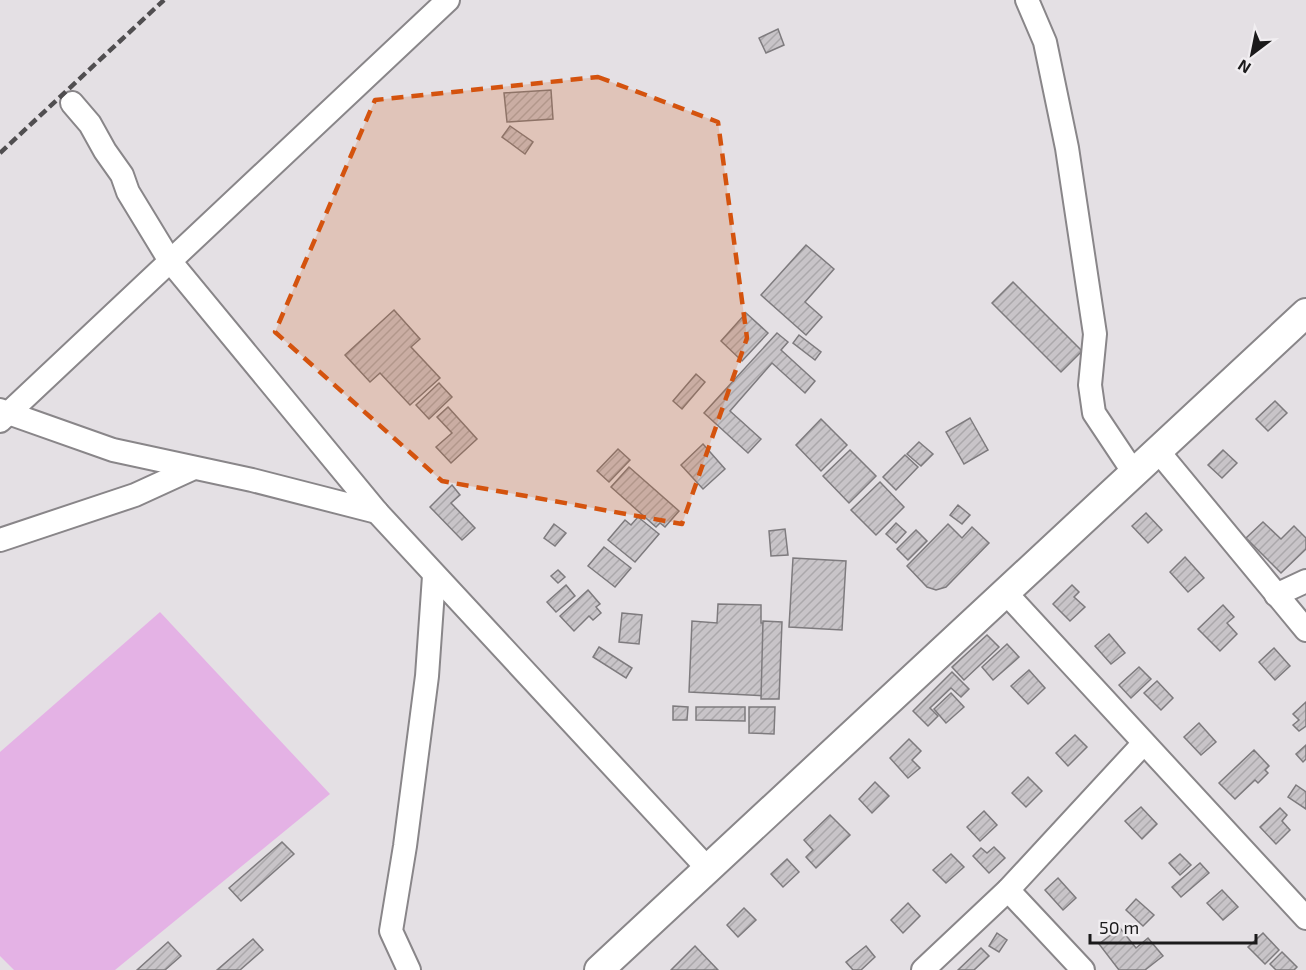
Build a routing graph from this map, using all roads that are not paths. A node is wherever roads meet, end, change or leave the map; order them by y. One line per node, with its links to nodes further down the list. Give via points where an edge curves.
1 (448, 0): 4 (street)
2 (1027, 0): 9 (street, via 1045,42 1067,148 1095,334 1090,385 1094,413)
3 (72, 103): 4 (street, via 122,175 128,192)
4 (170, 261): 6 (street); 10 (street)
5 (1306, 313): 7 (street)
6 (3, 414): 8 (street, via 113,450)
7 (1158, 451): 9 (street); 15 (street)
8 (194, 468): 10 (street); 11 (street, via 135,495)
9 (1134, 473): 14 (street)
10 (377, 512): 12 (street)
11 (0, 540)
12 (434, 576): 18 (street); 21 (street, via 427,676 390,931)
13 (1306, 581): 15 (street)
14 (1005, 592): 17 (street); 18 (street)
15 (1276, 595): 16 (street)
16 (1306, 630)
17 (1144, 743): 19 (street); 20 (street)
18 (708, 870): 22 (street)
19 (1008, 890): 23 (street); 24 (street)
20 (1306, 918)
21 (409, 970)
22 (600, 970)
23 (923, 970)
24 (1083, 970)

